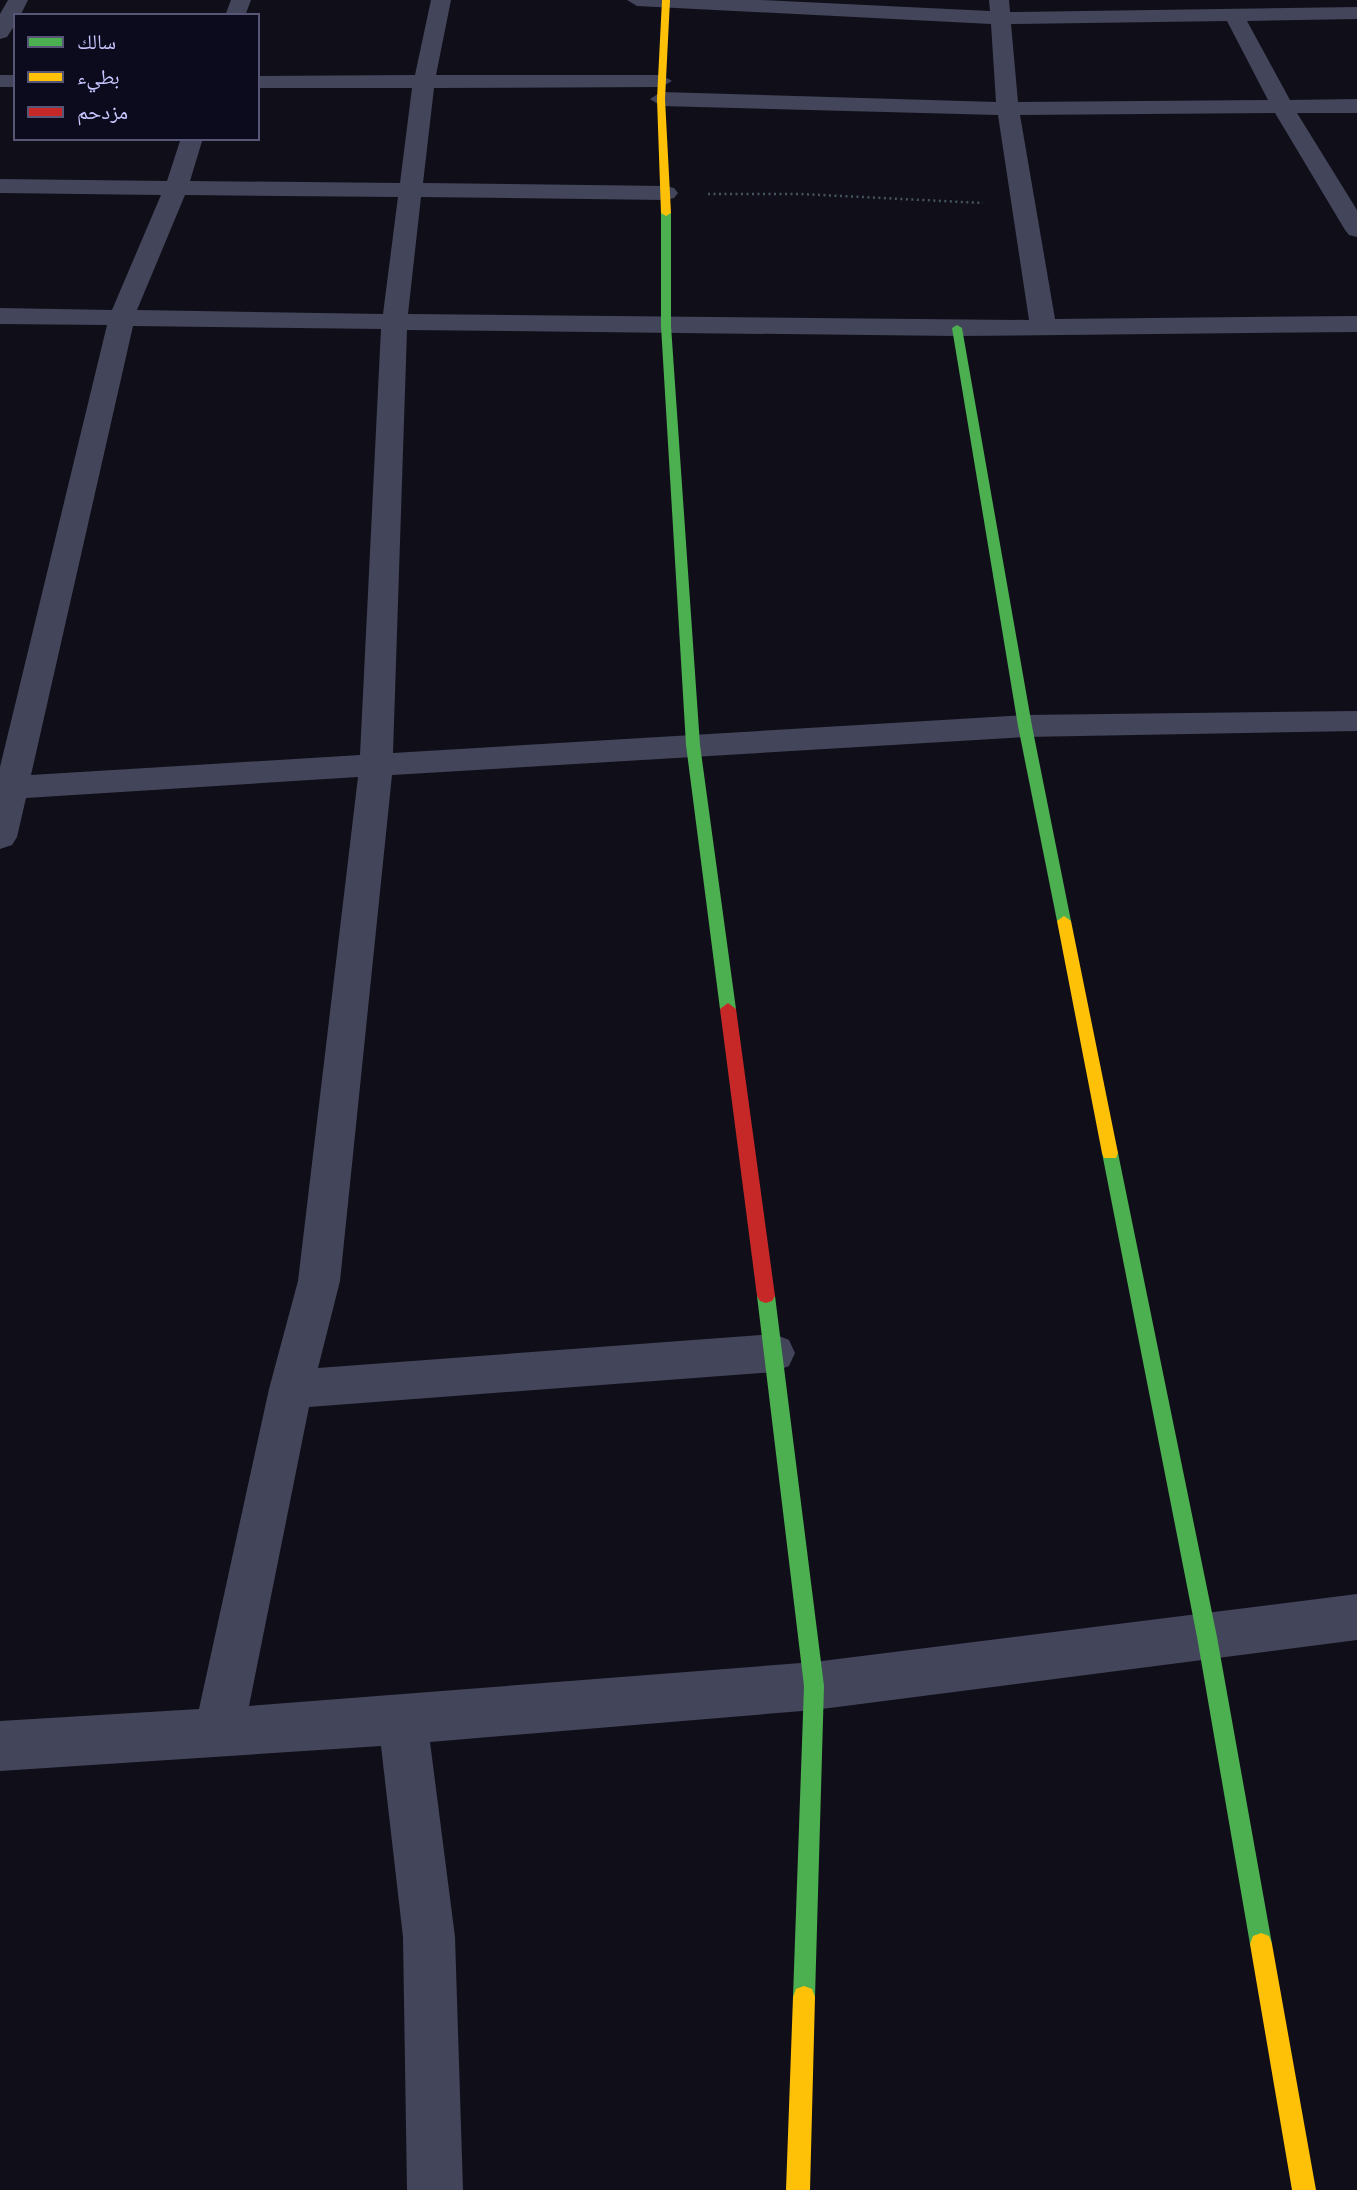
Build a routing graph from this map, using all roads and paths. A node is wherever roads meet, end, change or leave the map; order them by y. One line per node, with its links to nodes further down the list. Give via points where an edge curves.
1 (18, 0): 9 (street)
2 (442, 0): 11 (street)
3 (636, 0): 4 (street)
4 (666, 1): 6 (street); 12 (street)
5 (1154, 8): 6 (street); 8 (street)
6 (1000, 9): 15 (street)
7 (1357, 13): 8 (street)
8 (1234, 15): 13 (street)
9 (0, 33)
10 (259, 82): 11 (street)
11 (424, 82): 12 (street); 19 (street)
12 (661, 90): 15 (street); 20 (street)
13 (1282, 106): 14 (street); 15 (street); 22 (street)
14 (1357, 106)
15 (1008, 109): 21 (street)
16 (191, 140): 18 (street)
17 (0, 186): 18 (street)
18 (176, 188): 19 (street); 24 (street)
19 (409, 189): 20 (street); 25 (street)
20 (666, 193): 21 (path, via 800,194); 27 (street)
21 (1022, 205): 28 (street)
22 (1357, 230)
23 (0, 316): 24 (street)
24 (122, 316): 25 (street); 34 (street)
25 (394, 324): 27 (street); 33 (street)
26 (1357, 324): 28 (street)
27 (666, 326): 29 (street); 32 (street)
28 (1044, 327): 29 (street)
29 (957, 328): 31 (street)
30 (1357, 721): 31 (street)
31 (1025, 726): 32 (street); 39 (street)
32 (693, 745): 33 (street); 36 (street)
33 (376, 766): 34 (street); 37 (street, via 319,1281)
34 (6, 788): 35 (street)
35 (0, 837)
36 (774, 1353): 37 (street); 40 (street)
37 (291, 1389): 42 (street)
38 (1357, 1617): 39 (street)
39 (1207, 1637): 40 (street); 46 (street)
40 (814, 1686): 41 (street); 45 (street)
41 (403, 1720): 42 (street); 44 (street, via 429,1937)
42 (219, 1731): 43 (street)
43 (0, 1746)
44 (435, 2190)
45 (798, 2190)
46 (1304, 2190)

